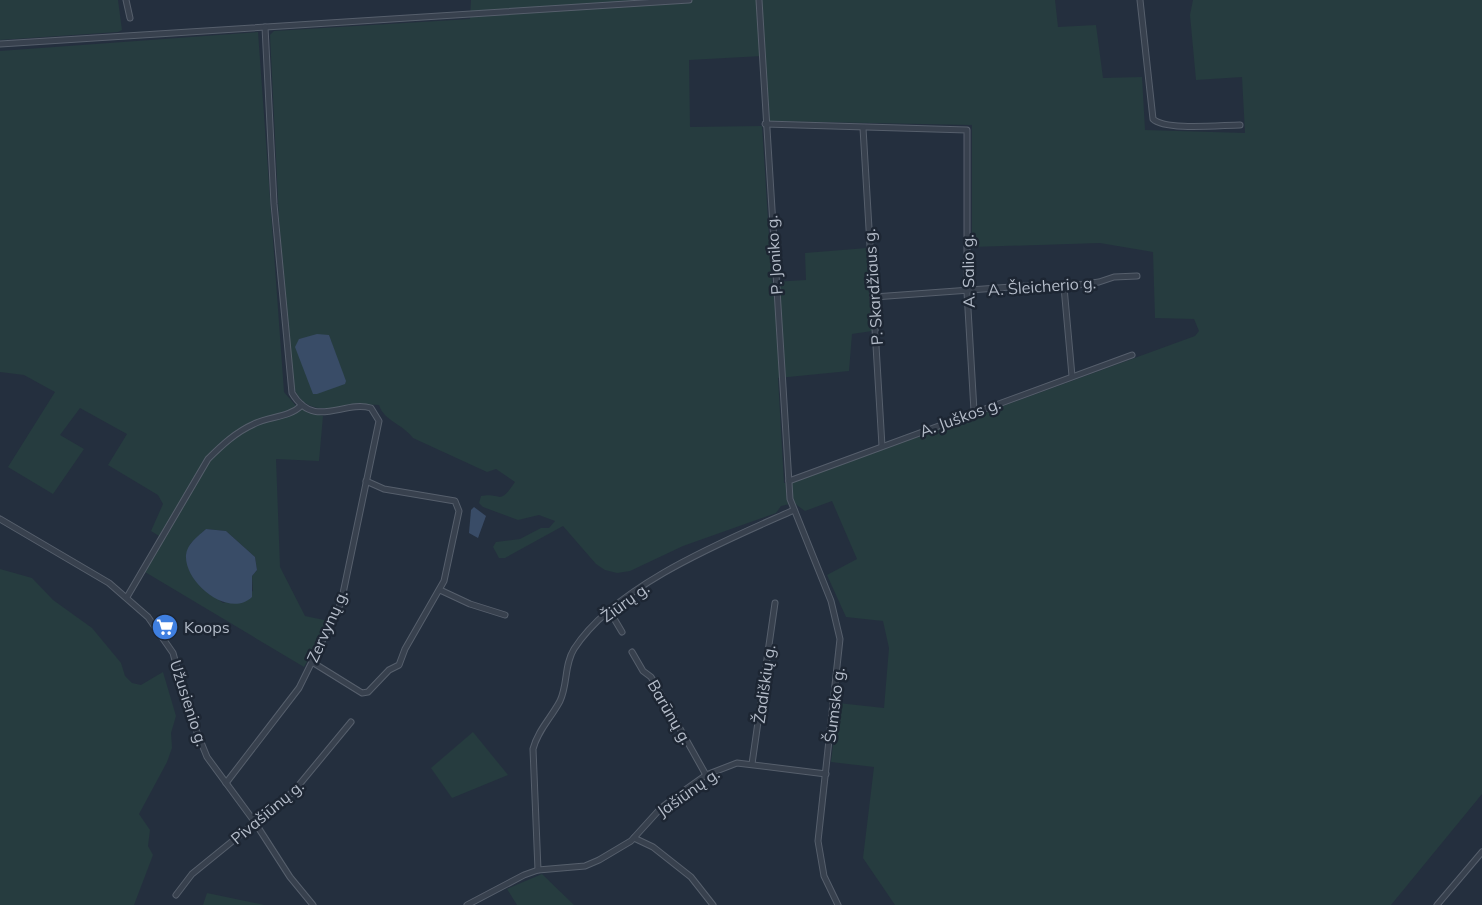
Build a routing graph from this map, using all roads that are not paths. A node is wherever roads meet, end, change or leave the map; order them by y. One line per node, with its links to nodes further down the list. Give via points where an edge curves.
1 (126, 0): 5 (street)
2 (689, 0): 6 (street)
3 (759, 0): 8 (street, P. Joniko g.)
4 (1140, 0): 9 (street, via 1153,119 1158,124)
5 (130, 18)
6 (265, 27): 7 (street); 17 (street, via 274,204 290,387)
7 (0, 44)
8 (765, 124): 10 (street); 21 (street, P. Joniko g.)
9 (1240, 124)
10 (863, 128): 13 (street, A. Salio g., via 968,130); 14 (street, P. Skardžiaus g.)
11 (1137, 276): 12 (street, A. Šleicherio g.)
12 (1064, 287): 13 (street, A. Šleicherio g., via 1025,286); 16 (street)
13 (967, 292): 14 (street, A. Šleicherio g.); 18 (street, A. Salio g.)
14 (874, 297): 19 (street, P. Skardžiaus g.)
15 (1132, 355): 16 (street, A. Juškos g.)
16 (1072, 376): 18 (street, A. Juškos g.)
17 (302, 405): 20 (street, Zervynų g., via 326,413 366,406 375,410 378,427); 25 (street, via 295,412 255,423 224,442 208,459)
18 (974, 411): 19 (street, A. Juškos g.)
19 (882, 446): 21 (street, A. Juškos g.)
20 (366, 481): 24 (street, via 384,489 455,501 459,511); 31 (street, Zervynų g., via 345,587)
21 (789, 481): 22 (street, P. Joniko g.)
22 (794, 510): 27 (street, Žiūrų g., via 704,550); 34 (street, Šumsko g., via 831,601 840,639)
23 (0, 519): 25 (street, Užusienio g.)
24 (441, 590): 28 (street); 31 (street, via 399,665 368,692 362,693)
25 (127, 597): 36 (street, Užusienio g., via 170,646 198,740)
26 (775, 603): 33 (street, Žadiškių g.)
27 (609, 610): 29 (street); 40 (street, Žiūrų g., via 574,650 566,667 560,702 538,734 533,749)
28 (505, 615)
29 (622, 632)
30 (632, 652): 35 (street, Barūnų g., via 651,677)
31 (312, 662): 36 (street, Zervynų g., via 282,713)
32 (351, 722): 37 (street, Pivašiūnų g., via 294,791)
33 (752, 764): 34 (street, Jašiūnų g.); 35 (street, Jašiūnų g., via 737,763)
34 (826, 774): 45 (street, Šumsko g., via 819,854 828,888)
35 (706, 775): 38 (street, Jašiūnų g., via 660,809)
36 (226, 783): 37 (street, Užusienio g.)
37 (254, 821): 41 (street, Pivašiūnų g., via 192,874); 42 (street, Užusienio g.)
38 (634, 838): 40 (street, Jašiūnų g., via 592,864); 44 (street, via 653,847 691,877)
39 (1482, 852): 46 (street)
40 (538, 870): 43 (street, Jašiūnų g.)
41 (176, 896)
42 (313, 905)
43 (467, 905)
44 (713, 905)
45 (838, 905)
46 (1437, 905)

